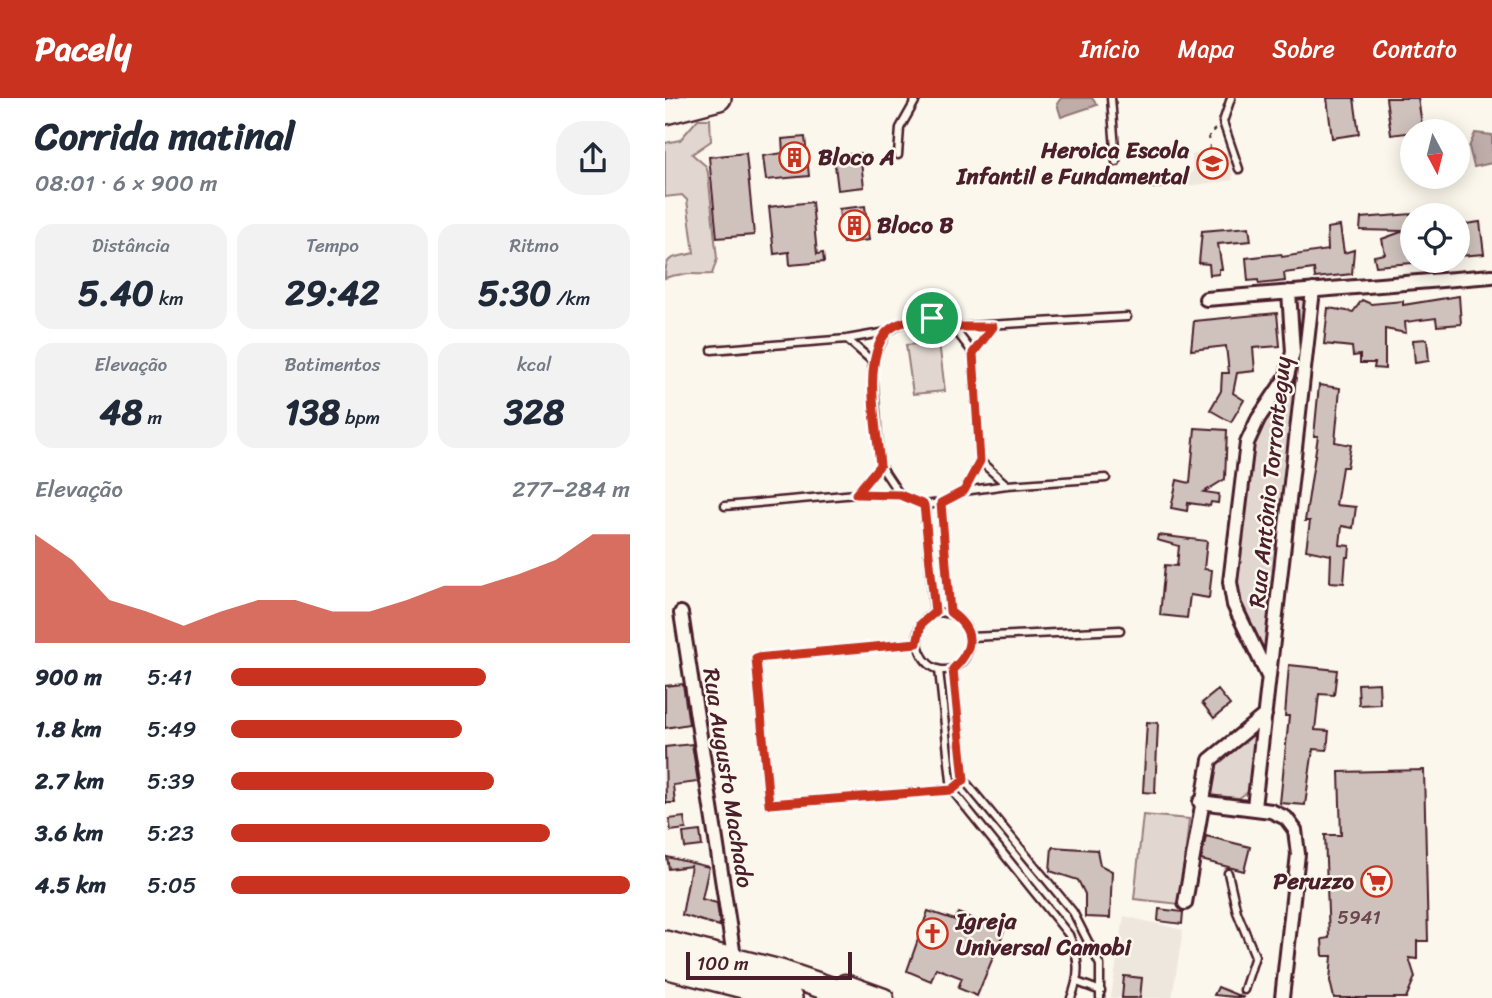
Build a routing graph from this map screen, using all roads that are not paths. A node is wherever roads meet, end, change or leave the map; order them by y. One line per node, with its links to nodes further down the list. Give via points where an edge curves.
1 (719, 98): 5 (highway)
2 (917, 98): 7 (lane, via 900,128)
3 (1111, 98): 8 (lane)
4 (1231, 98): 9 (lane, via 1223,122)
5 (684, 102): 6 (highway)
6 (665, 112)
7 (898, 155)
8 (1116, 162)
9 (1239, 169)
10 (1492, 276): 11 (street)
11 (1313, 290): 12 (street); 40 (street, Rua Antônio Torronteguy)
12 (1289, 292): 13 (street); 40 (street, Rua Antônio Torronteguy, via 1293,352 1287,376 1247,443 1230,582 1234,604)
13 (1206, 299)
14 (1127, 317): 16 (lane)
15 (953, 327): 16 (lane); 17 (lane, via 932,318 906,321); 20 (lane)
16 (993, 327): 20 (lane)
17 (887, 332): 18 (lane); 21 (lane)
18 (847, 339): 19 (lane); 21 (lane)
19 (712, 350)
20 (973, 353): 22 (lane)
21 (872, 361): 23 (lane)
22 (980, 461): 25 (lane); 26 (lane)
23 (880, 465): 27 (lane); 28 (lane)
24 (1106, 478): 25 (lane)
25 (1007, 485): 26 (lane)
26 (964, 491): 29 (lane)
27 (856, 494): 28 (lane); 31 (lane)
28 (900, 495): 30 (lane)
29 (941, 503): 30 (lane); 33 (lane)
30 (924, 505): 32 (lane)
31 (725, 506)
32 (935, 612): 33 (lane); 37 (lane, via 921,624)
33 (950, 612): 36 (lane, via 963,621)
34 (681, 613): 49 (street, Rua Augusto Machado)
35 (1121, 630): 36 (lane)
36 (970, 637): 38 (lane, via 966,656)
37 (917, 643): 39 (lane, via 925,661); 43 (lane, via 756,658 769,804)
38 (953, 669): 39 (lane); 42 (lane)
39 (939, 670): 43 (lane)
40 (1269, 678): 41 (street, Rua Antônio Torronteguy)
41 (1265, 715): 44 (street, via 1210,760); 45 (street, Rua Antônio Torronteguy)
42 (964, 780): 43 (lane); 55 (lane, via 1073,912 1100,965)
43 (952, 790): 52 (lane, via 1069,935 1079,956)
44 (1200, 802): 45 (street); 47 (street)
45 (1254, 807): 61 (street, via 1286,818 1298,841)
46 (1228, 873): 53 (lane, via 1237,912 1255,956)
47 (1185, 903)
48 (667, 941): 49 (main road); 54 (highway)
49 (733, 950): 59 (main road)
50 (665, 966): 57 (highway)
51 (665, 976): 56 (main road)
52 (1077, 982): 55 (lane); 60 (lane)
53 (1244, 990)
54 (847, 994): 58 (highway)
55 (1101, 994)
56 (754, 998)
57 (790, 998)
58 (807, 998)
59 (884, 998)
60 (1071, 998)
61 (1282, 998)

